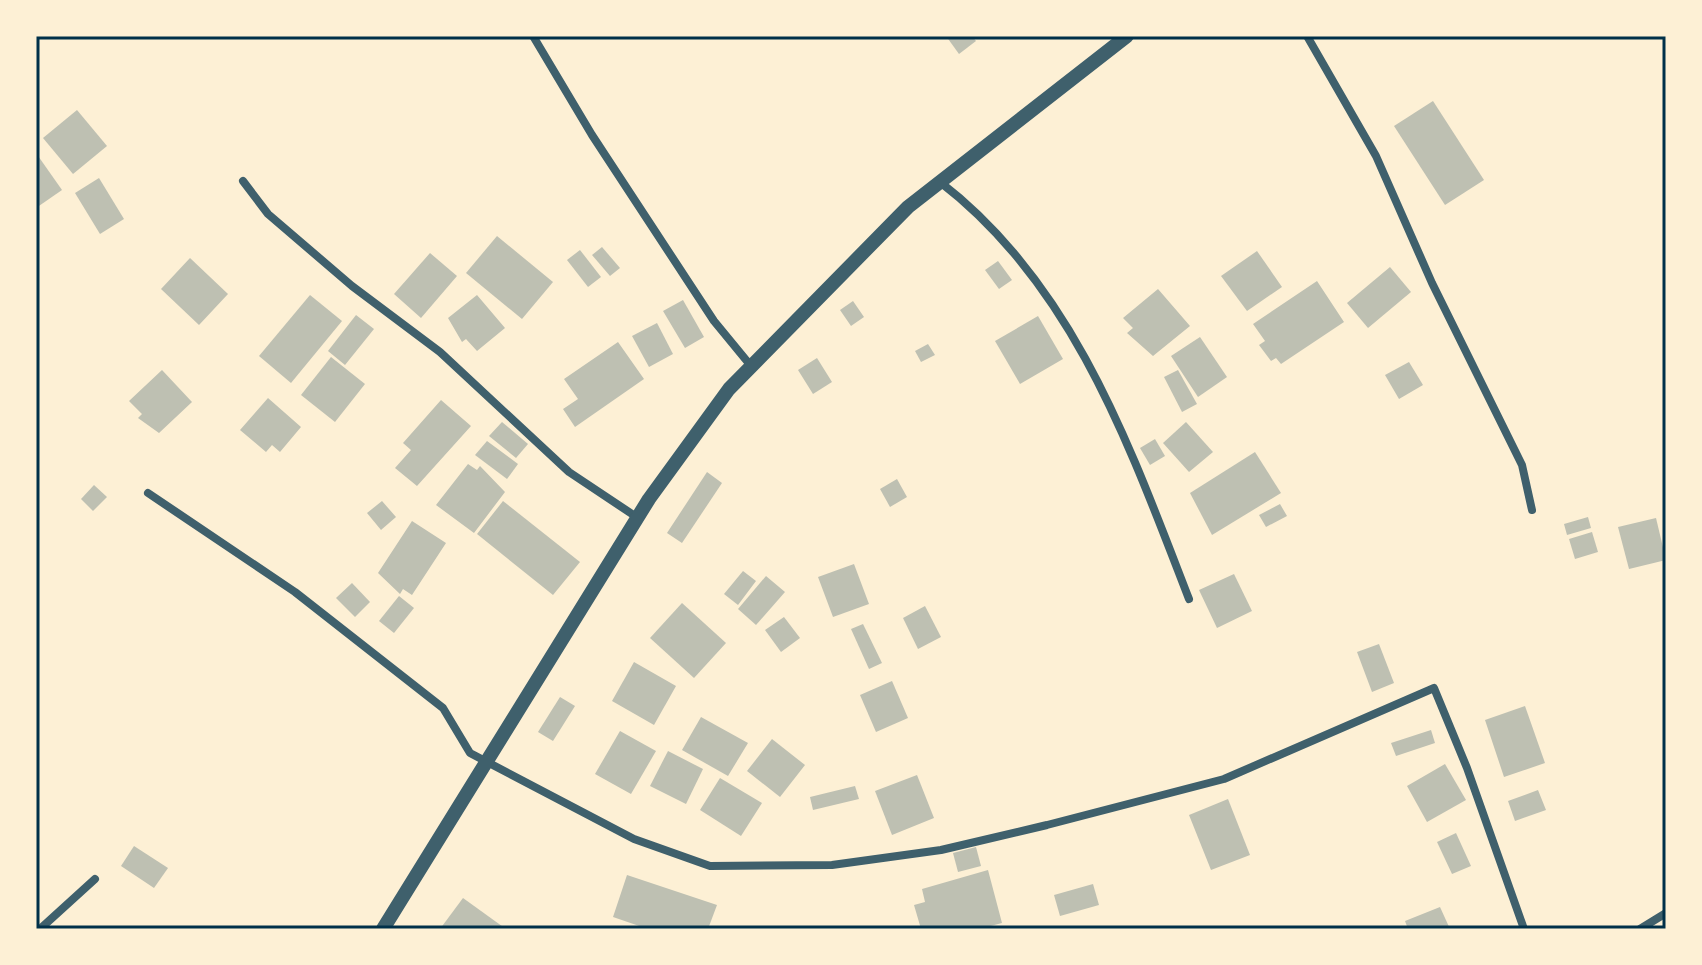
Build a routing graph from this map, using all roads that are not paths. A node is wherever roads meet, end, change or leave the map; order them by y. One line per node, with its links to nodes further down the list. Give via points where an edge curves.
1 (533, 36): 6 (street, via 714,321)
2 (1127, 36): 5 (street)
3 (1307, 36): 8 (street, via 1376,156 1522,465)
4 (243, 181): 9 (street, via 268,214 440,352 569,472)
5 (940, 182): 6 (street, via 877,236); 10 (street, via 978,211 1030,272 1103,385)
6 (751, 366): 9 (street, via 694,435)
7 (148, 493): 11 (street, via 295,592 443,708 470,753)
8 (1532, 510)
9 (638, 518): 11 (street)
10 (1189, 599)
11 (486, 761): 15 (street); 16 (street, via 634,839 710,866 832,865 941,850 1224,779 1434,688)
12 (95, 879): 14 (street)
13 (1666, 913): 17 (street)
14 (40, 929)
15 (383, 929)
16 (1524, 929)
17 (1640, 929)

